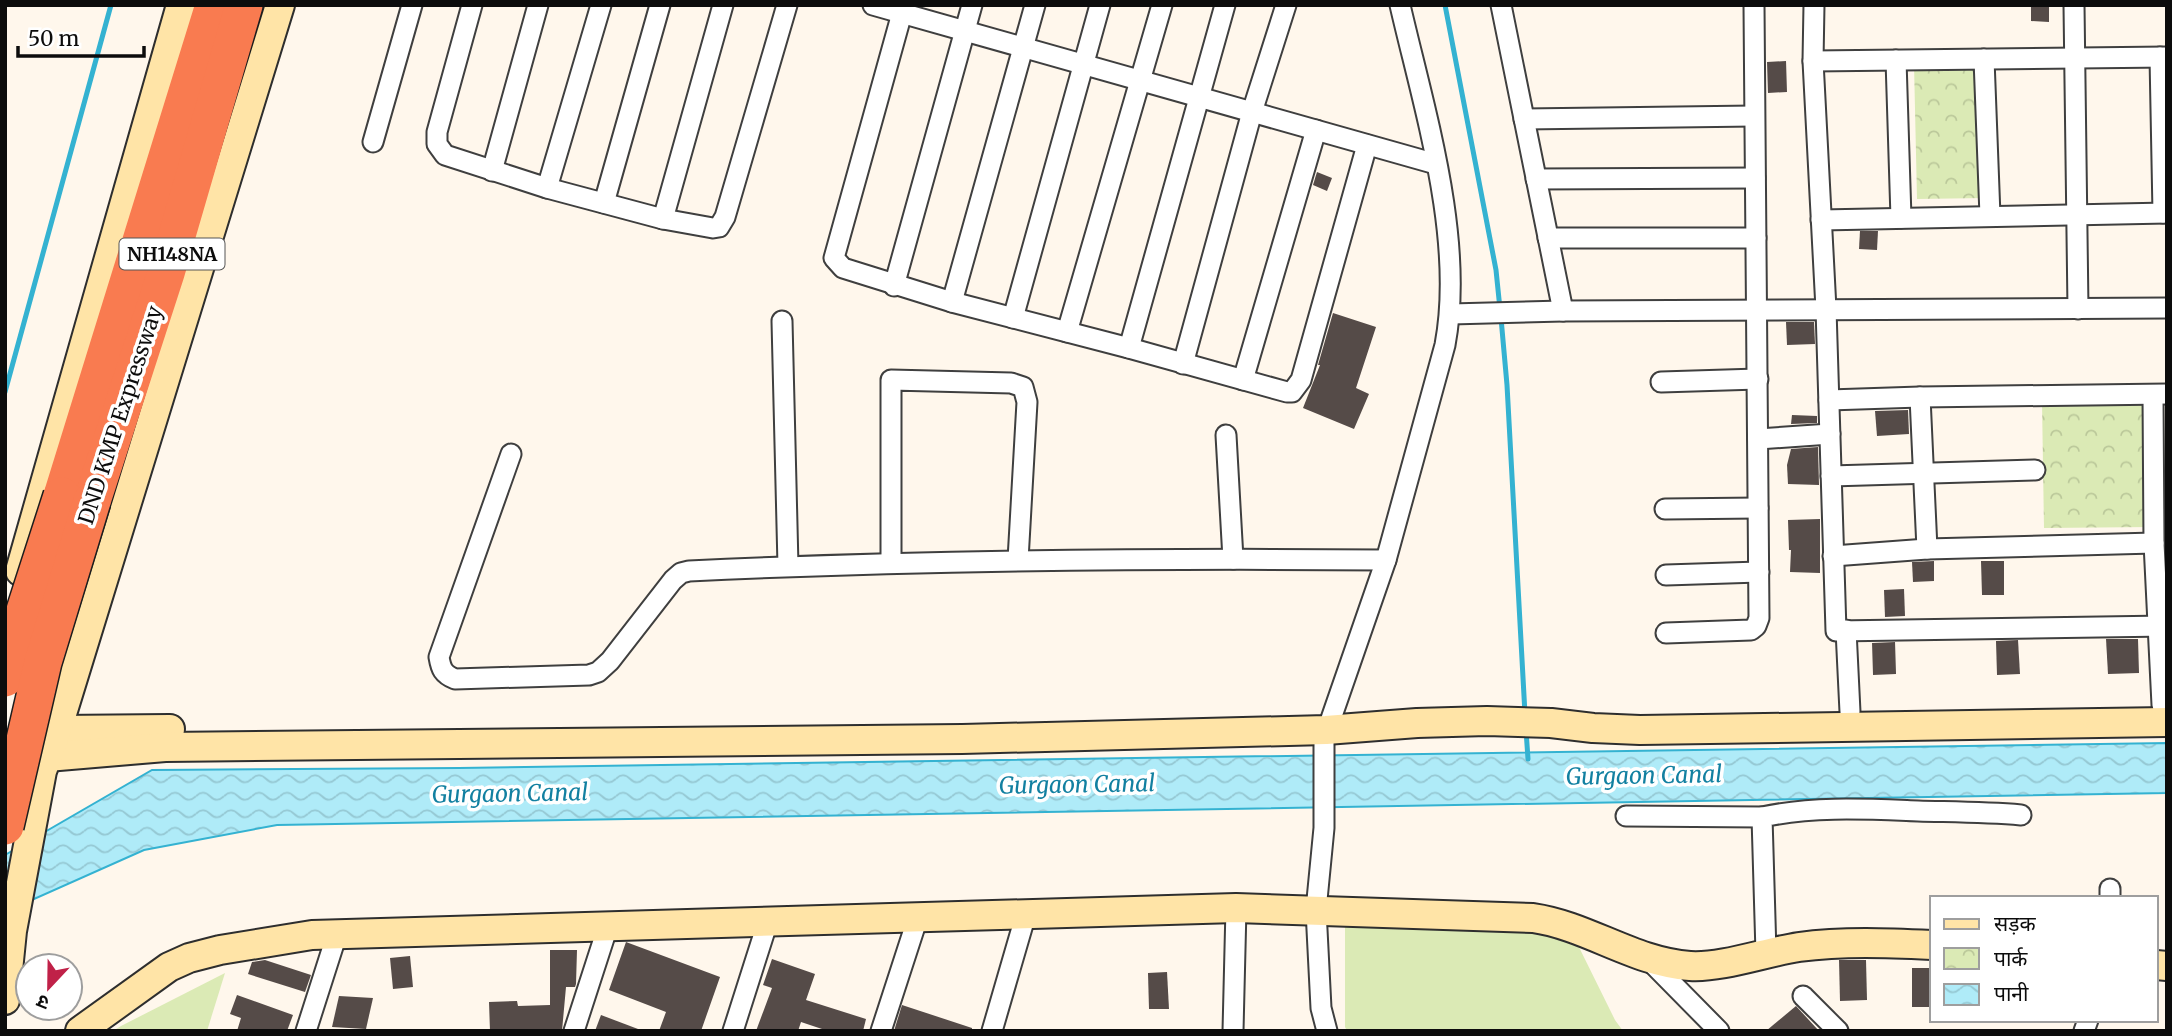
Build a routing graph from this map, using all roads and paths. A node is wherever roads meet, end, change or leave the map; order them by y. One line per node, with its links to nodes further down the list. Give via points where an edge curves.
1 (181, 5): 94 (main road)
2 (214, 5): 81 (highway, DND KMP Expressway / NH148NA)
3 (244, 5): 81 (highway, DND KMP Expressway / NH148NA, via 166,273)
4 (280, 5): 98 (main road)
5 (412, 5): 39 (street)
6 (472, 5): 42 (street, via 436,138 450,158)
7 (538, 5): 42 (street)
8 (601, 5): 45 (street)
9 (660, 5): 46 (street)
10 (723, 5): 51 (street)
11 (787, 5): 51 (street, via 722,223 713,228)
12 (873, 5): 24 (street)
13 (972, 5): 25 (street)
14 (1035, 5): 26 (street)
15 (1100, 5): 32 (street)
16 (1162, 5): 33 (street)
17 (1225, 5): 34 (street)
18 (1286, 5): 35 (street)
19 (1400, 5): 41 (street)
20 (1501, 5): 37 (street)
21 (1754, 5): 36 (street)
22 (1814, 5): 31 (street)
23 (2074, 5): 28 (street)
24 (902, 13): 25 (street); 55 (street, via 834,258 843,268)
25 (965, 32): 26 (street); 55 (street)
26 (1023, 48): 32 (street); 56 (street)
27 (2163, 57): 28 (street); 47 (street)
28 (2077, 58): 29 (street); 48 (street)
29 (1984, 59): 30 (street); 49 (street)
30 (1896, 60): 31 (street); 50 (street)
31 (1813, 61): 52 (street)
32 (1083, 65): 33 (street); 63 (street)
33 (1140, 81): 34 (street); 65 (street)
34 (1198, 97): 35 (street); 66 (street)
35 (1252, 112): 38 (street); 67 (street)
36 (1755, 116): 37 (street); 44 (street)
37 (1524, 119): 43 (street)
38 (1316, 130): 40 (street); 69 (street)
39 (373, 142)
40 (1367, 145): 41 (street); 69 (street, via 1301,380 1296,389 1287,392)
41 (1436, 164): 62 (street, via 1450,251)
42 (492, 171): 45 (street)
43 (1536, 178): 44 (street); 53 (street)
44 (1755, 178): 54 (street)
45 (547, 188): 46 (street)
46 (604, 203): 51 (street)
47 (2165, 213): 48 (street)
48 (2078, 215): 49 (street); 59 (street)
49 (1990, 216): 50 (street)
50 (1901, 218): 52 (street)
51 (663, 219)
52 (1821, 219): 58 (street)
53 (1548, 238): 54 (street); 61 (street)
54 (1756, 238): 60 (street)
55 (894, 286): 56 (street)
56 (952, 302): 63 (street)
57 (2167, 308): 59 (street)
58 (1826, 309): 59 (street); 60 (street); 73 (street)
59 (2078, 309)
60 (1756, 310): 61 (street); 68 (street)
61 (1563, 311): 62 (street)
62 (1451, 314): 89 (street)
63 (1013, 318): 65 (street)
64 (782, 321): 91 (street)
65 (1067, 332): 66 (street)
66 (1129, 348): 67 (street)
67 (1183, 364): 69 (street)
68 (1758, 379): 70 (street); 76 (street)
69 (1243, 380)
70 (1661, 382)
71 (2160, 395): 72 (street); 84 (street)
72 (1920, 397): 73 (street); 79 (street)
73 (1829, 401): 74 (street)
74 (1830, 434): 76 (street); 80 (street)
75 (1226, 435): 87 (street)
76 (1758, 439): 82 (street)
77 (511, 454): 91 (street, via 443,642 439,657 447,676 495,679 598,673 681,573)
78 (2035, 470): 79 (street)
79 (1922, 472): 80 (street); 85 (street)
80 (1831, 476): 86 (street)
81 (77, 498): 99 (highway, DND KMP Expressway / NH148NA, bridge); 109 (highway, DND KMP Expressway / NH148NA, bridge, via 43,662)
82 (1758, 508): 83 (street); 92 (street)
83 (1664, 509)
84 (2154, 543): 85 (street); 95 (street)
85 (1927, 550): 86 (street)
86 (1833, 556): 96 (street, via 1836,631)
87 (1233, 559): 88 (street); 89 (street)
88 (1018, 560): 90 (street); 90 (street, via 1027,402 1023,387 891,380)
89 (1386, 560): 104 (street)
90 (891, 562): 91 (street)
91 (788, 566)
92 (1759, 572): 93 (street); 97 (street, via 1759,618 1754,628)
93 (1666, 575)
94 (7, 617): 98 (main road)
95 (2162, 626): 96 (street); 100 (street)
96 (1846, 630): 101 (street)
97 (1666, 633)
98 (86, 635): 103 (main road)
99 (5, 678)
100 (2165, 711): 101 (main road); 102 (main road, via 1640,730 1594,728)
101 (1850, 712): 102 (main road)
102 (1552, 714): 104 (main road, via 1486,713)
103 (57, 730): 104 (main road, via 1255,719); 105 (main road)
104 (1327, 731): 105 (main road, via 165,747); 111 (street)
105 (47, 757): 109 (main road)
106 (2021, 815): 108 (street, via 1828,808)
107 (1626, 816): 108 (street)
108 (1762, 817): 118 (street)
109 (18, 828): 121 (main road, via 16,905)
110 (1236, 908): 111 (main road); 112 (main road); 128 (street)
111 (1316, 910): 119 (main road, via 1545,920); 129 (street, via 1321,1008)
112 (1026, 914): 113 (main road); 127 (street)
113 (918, 917): 114 (main road); 126 (street)
114 (768, 921): 115 (main road); 125 (street)
115 (608, 926): 116 (main road); 124 (street)
116 (337, 934): 122 (main road, via 189,958); 123 (street)
117 (1930, 946): 118 (main road, via 1833,944)
118 (1766, 953): 119 (main road, via 1712,965)
119 (1649, 960): 130 (street)
120 (1803, 996): 131 (street)
121 (5, 1000)
122 (80, 1031)
123 (306, 1031)
124 (574, 1031)
125 (733, 1031)
126 (881, 1031)
127 (992, 1031)
128 (1233, 1031)
129 (1327, 1031)
130 (1719, 1031)
131 (1838, 1031)

